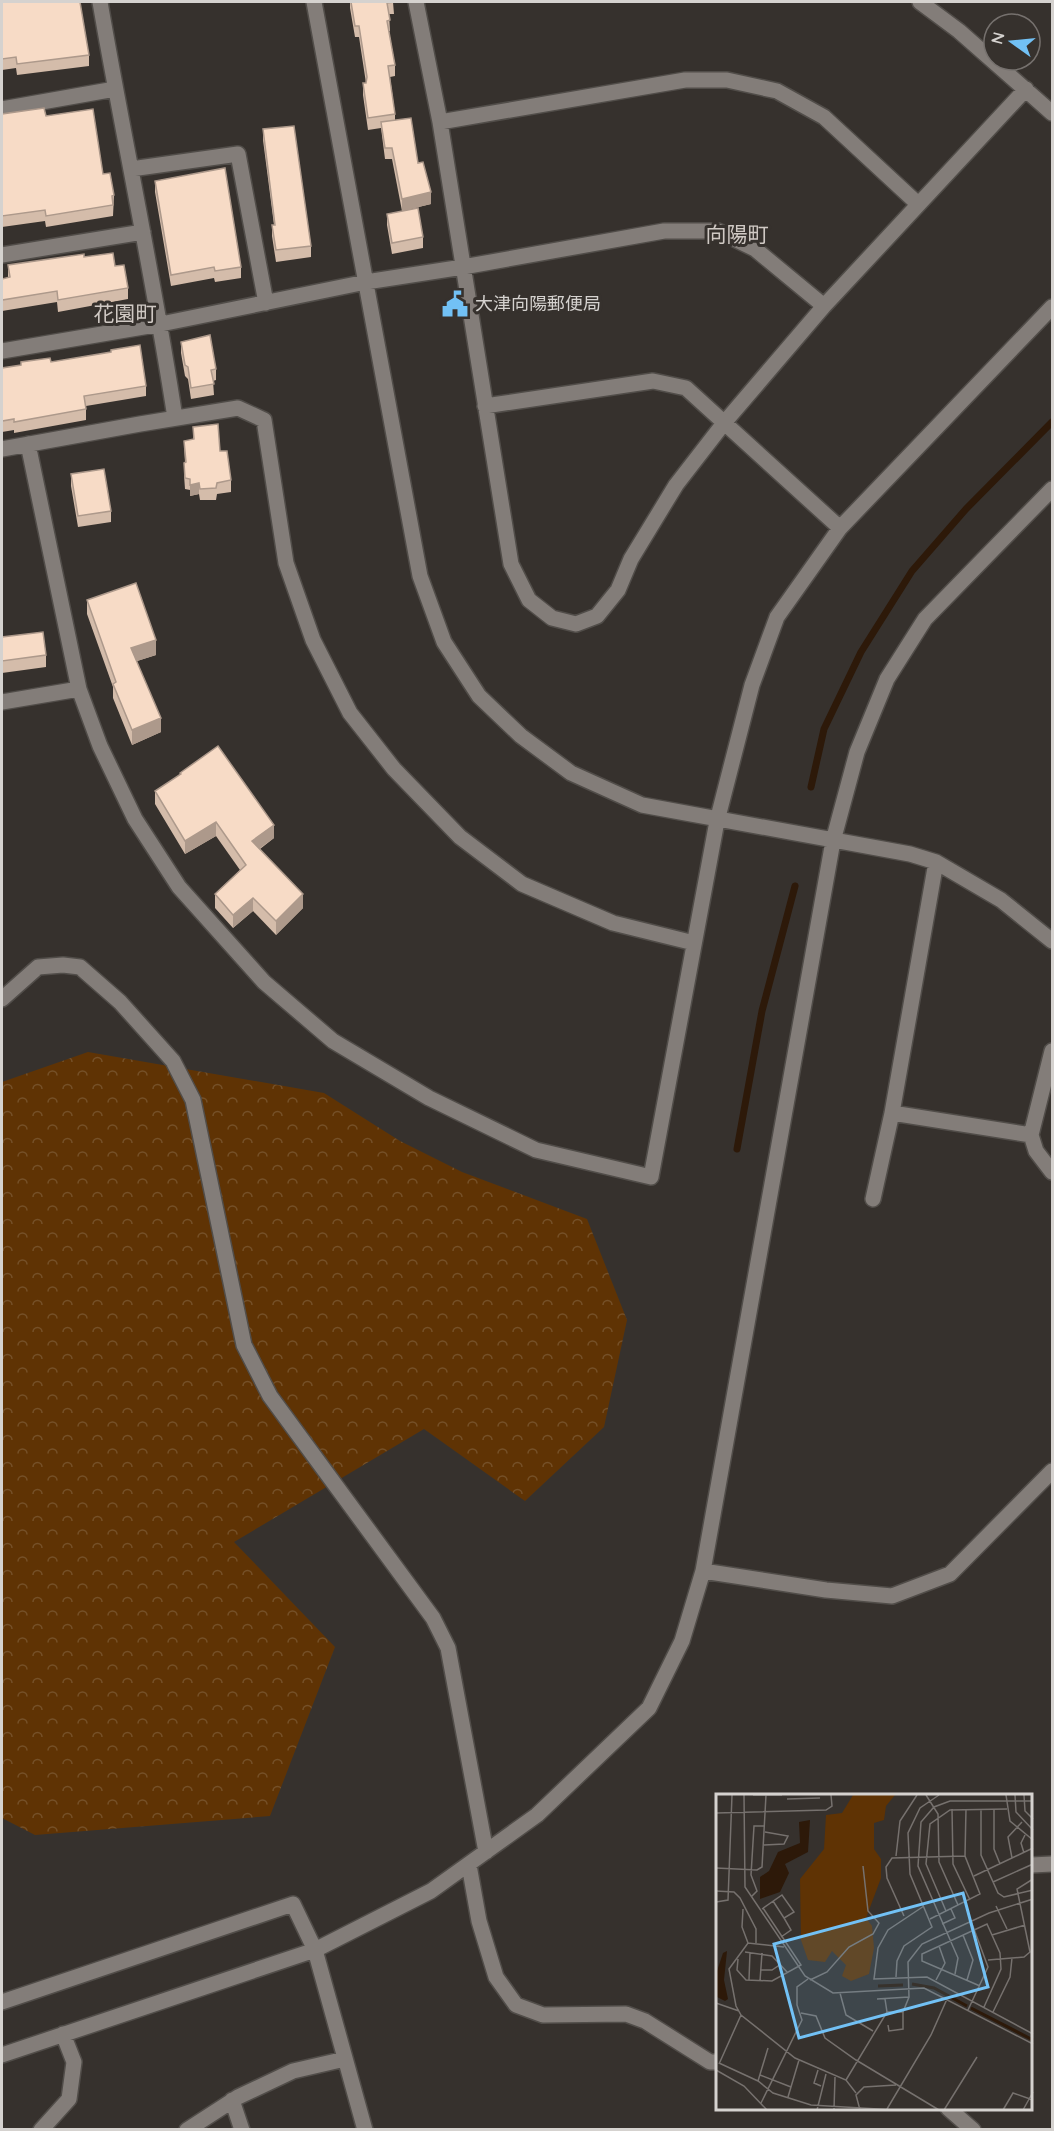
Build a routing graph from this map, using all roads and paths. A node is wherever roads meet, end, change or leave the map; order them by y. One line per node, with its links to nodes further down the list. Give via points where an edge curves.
1 (100, 2): 5 (street)
2 (314, 2): 15 (street)
3 (416, 2): 9 (street)
4 (920, 2): 6 (street)
5 (115, 89): 7 (street); 10 (street)
6 (1026, 89): 8 (street); 11 (street)
7 (2, 110)
8 (1053, 113)
9 (440, 122): 11 (street, via 685,80 727,80 777,91 824,117); 14 (street)
10 (130, 169): 12 (street); 16 (street, via 238,154)
11 (918, 204): 17 (street)
12 (143, 232): 13 (street); 19 (street)
13 (2, 255)
14 (463, 267): 15 (street); 17 (street, via 664,231 717,231 754,249); 21 (street)
15 (366, 282): 16 (street); 30 (street, via 420,576 444,642 479,696 521,736 571,773 642,806)
16 (266, 303): 19 (street)
17 (824, 306): 23 (street)
18 (1053, 308): 27 (street)
19 (161, 324): 20 (street); 22 (street)
20 (2, 351)
21 (485, 406): 23 (street, via 653,381 686,388); 23 (street, via 511,564 529,600 552,618 576,624 597,616 618,590 631,559 676,485)
22 (175, 418): 24 (street); 34 (street, via 238,408 264,420 286,563 313,639 350,713 394,769 459,837 522,884 613,923)
23 (724, 423): 27 (street)
24 (28, 444): 25 (street); 28 (street)
25 (2, 449)
26 (1053, 489): 31 (street, via 925,619 887,679 857,752)
27 (840, 528): 30 (street, via 777,617 752,685)
28 (79, 689): 29 (street); 34 (street, via 100,746 135,819 179,887 264,982 333,1041 429,1098 536,1150 651,1177)
29 (2, 702)
30 (717, 821): 31 (street); 34 (street)
31 (833, 841): 32 (street); 42 (street)
32 (936, 862): 33 (street, via 1001,900); 37 (street)
33 (1053, 941)
34 (694, 943)
35 (2, 999): 43 (street, via 38,967 80,967 120,1002 173,1061 193,1100 244,1344 270,1396 433,1618 448,1648)
36 (1053, 1051): 38 (street)
37 (892, 1113): 38 (street); 40 (street)
38 (1031, 1135): 39 (street, via 1036,1151)
39 (1053, 1172)
40 (873, 1199)
41 (1053, 1471): 42 (street, via 951,1574 891,1596)
42 (703, 1571): 43 (street, via 682,1641 649,1708 537,1815)
43 (486, 1852): 44 (street)
44 (468, 1864): 47 (street, via 431,1891); 52 (street, via 478,1921 496,1977 516,2005 543,2015 626,2014 645,2020)
45 (1053, 1864): 46 (street)
46 (1033, 1865)
47 (315, 1950): 48 (street, via 293,1904); 49 (street); 51 (street)
48 (2, 2002)
49 (63, 2034): 50 (street); 55 (street, via 74,2062 69,2098)
50 (2, 2055)
51 (345, 2059): 53 (street, via 293,2070); 58 (street)
52 (716, 2062)
53 (232, 2100): 56 (street); 57 (street)
54 (949, 2110): 59 (street)
55 (41, 2130)
56 (187, 2130)
57 (242, 2130)
58 (365, 2130)
59 (974, 2130)

